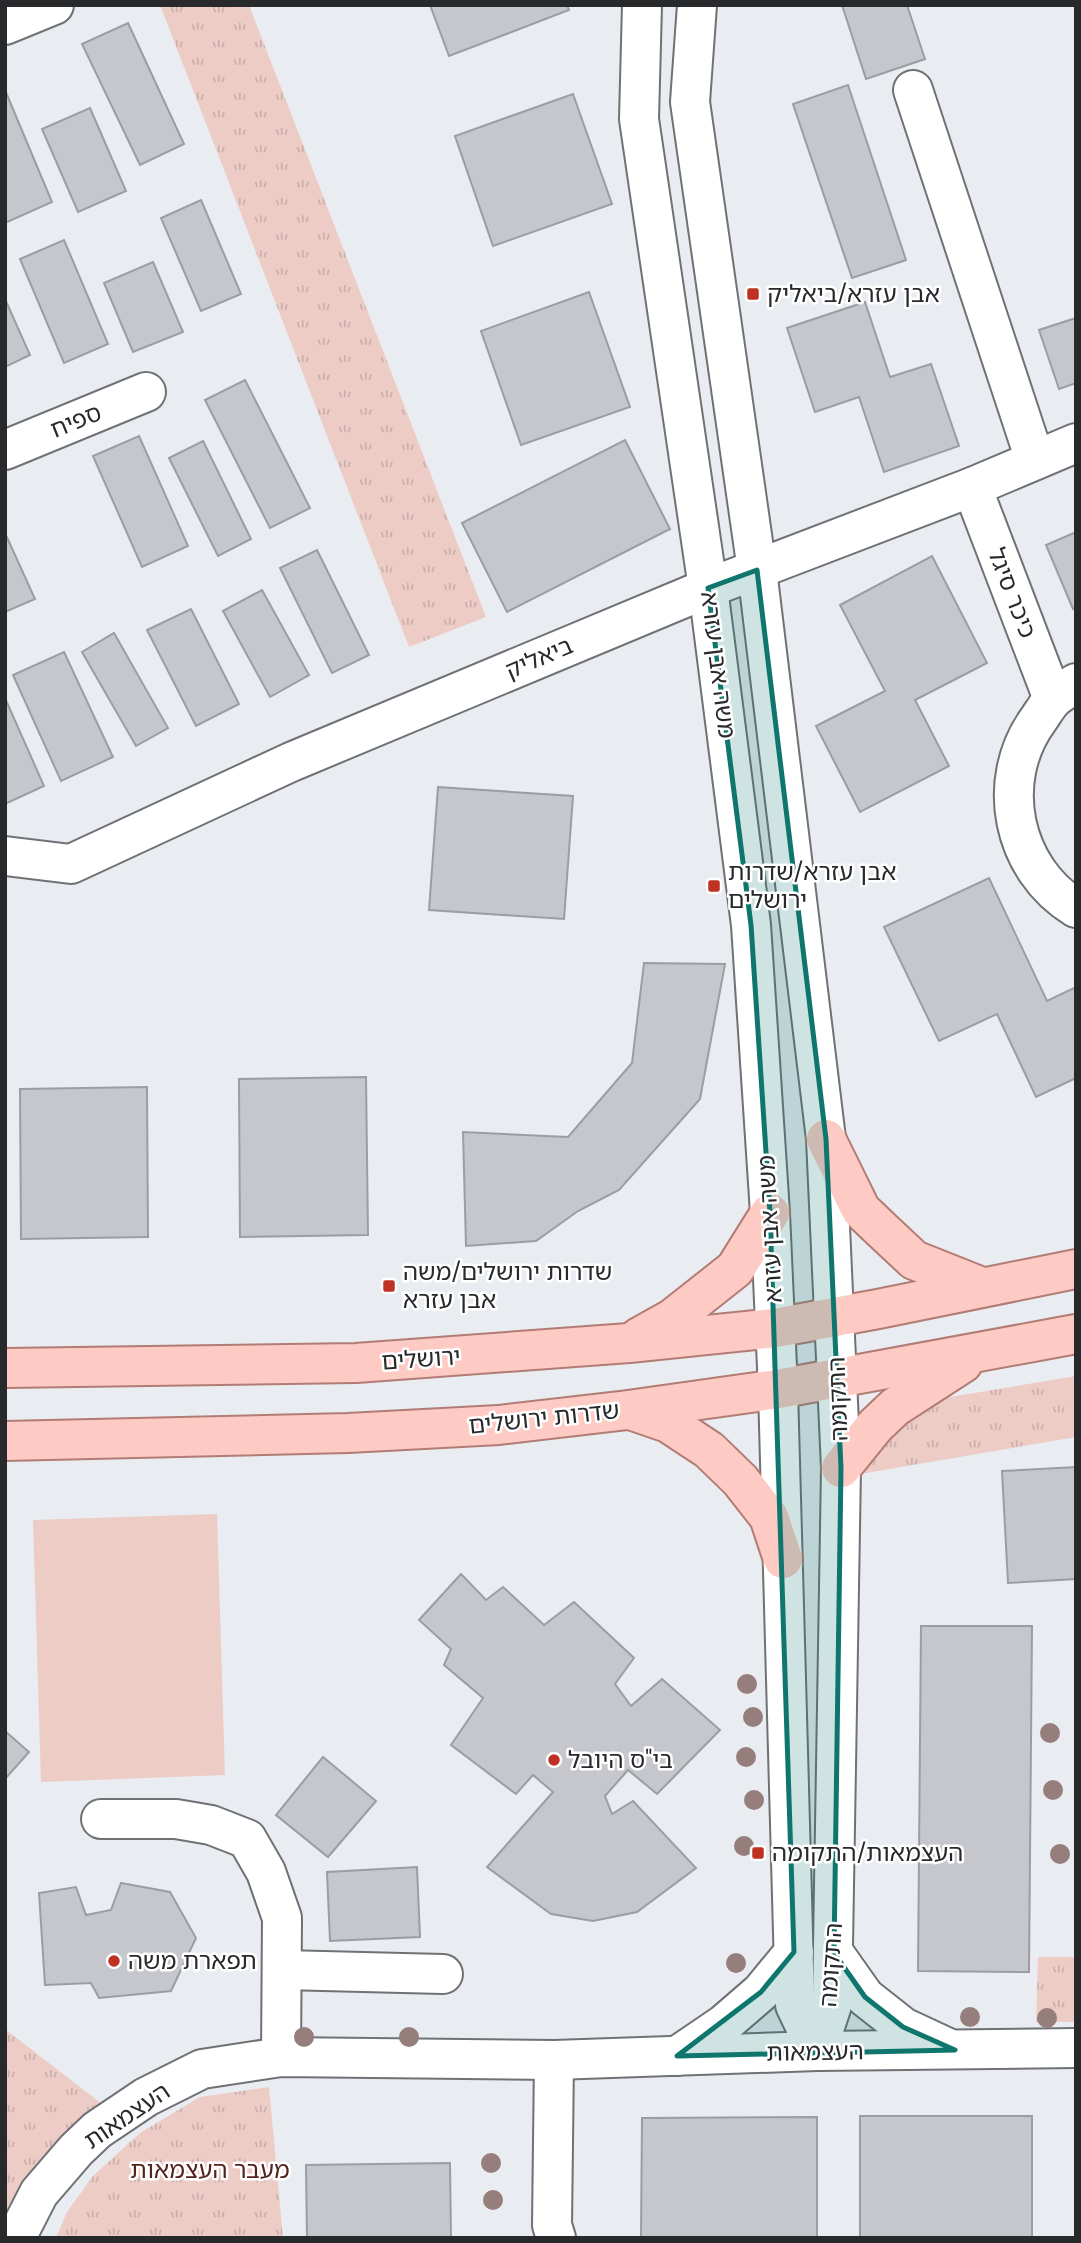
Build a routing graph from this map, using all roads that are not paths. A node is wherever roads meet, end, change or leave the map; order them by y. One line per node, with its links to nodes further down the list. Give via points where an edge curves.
1 (54, 5): 4 (street)
2 (642, 5): 12 (street, משה אבן עזרא, via 639,119)
3 (697, 5): 11 (street, משה אבן עזרא, via 690,102)
4 (5, 25)
5 (914, 90): 9 (street)
6 (146, 392): 8 (street, ספיח)
7 (1076, 443): 9 (street, ביאליק)
8 (5, 450)
9 (1035, 460): 10 (street, ביאליק)
10 (972, 487): 11 (street, ביאליק); 13 (street, כיכר סיגל)
11 (757, 570): 12 (street, ביאליק); 16 (street, משה אבן עזרא)
12 (708, 588): 14 (street, ביאליק, via 290,762 71,864); 17 (street, משה אבן עזרא, via 751,925)
13 (1064, 691): 15 (street, כיכר סיגל, via 1027,735 1014,778 1015,821 1030,863 1058,897)
14 (5, 856)
15 (1076, 908)
16 (827, 1139): 19 (main road, via 860,1210 914,1260); 20 (street, משה אבן עזרא)
17 (770, 1213): 21 (street, משה אבן עזרא); 23 (main road, via 735,1269 673,1318)
18 (1076, 1269): 19 (main road)
19 (982, 1287): 20 (main road)
20 (835, 1317): 21 (main road, ירושלים); 26 (street, התקומה)
21 (775, 1328): 23 (main road, ירושלים); 27 (street, התקומה)
22 (1076, 1334): 24 (main road, שדרות ירושלים)
23 (629, 1343): 25 (main road, ירושלים, via 356,1363)
24 (978, 1353): 26 (main road, שדרות ירושלים); 30 (main road, via 895,1408)
25 (5, 1368)
26 (838, 1379): 27 (main road, שדרות ירושלים); 30 (street, התקומה)
27 (778, 1389): 28 (main road, שדרות ירושלים); 31 (street, התקומה)
28 (628, 1410): 29 (main road, שדרות ירושלים, via 499,1425 348,1433); 31 (main road, via 668,1423 709,1450 769,1517)
29 (5, 1441)
30 (841, 1468): 34 (street, התקומה)
31 (783, 1559): 33 (street, התקומה)
32 (101, 1819): 35 (street, via 176,1819 211,1825 247,1839 266,1872 282,1918)
33 (794, 1952): 39 (street, התקומה, via 795,2005); 40 (street, via 761,1992)
34 (834, 1953): 38 (street, via 865,1997 903,2027); 39 (street, התקומה, via 832,2005)
35 (283, 1970): 36 (street); 41 (street)
36 (443, 1974)
37 (1076, 2048): 38 (street, העצמאות)
38 (955, 2050): 39 (street, העצמאות)
39 (817, 2051): 40 (street, העצמאות)
40 (677, 2056): 42 (street, העצמאות)
41 (281, 2057): 42 (street, העצמאות); 43 (street, העצמאות, via 202,2069 146,2097 97,2130 39,2193)
42 (554, 2060): 44 (street, via 552,2225)
43 (16, 2238)
44 (556, 2238)

